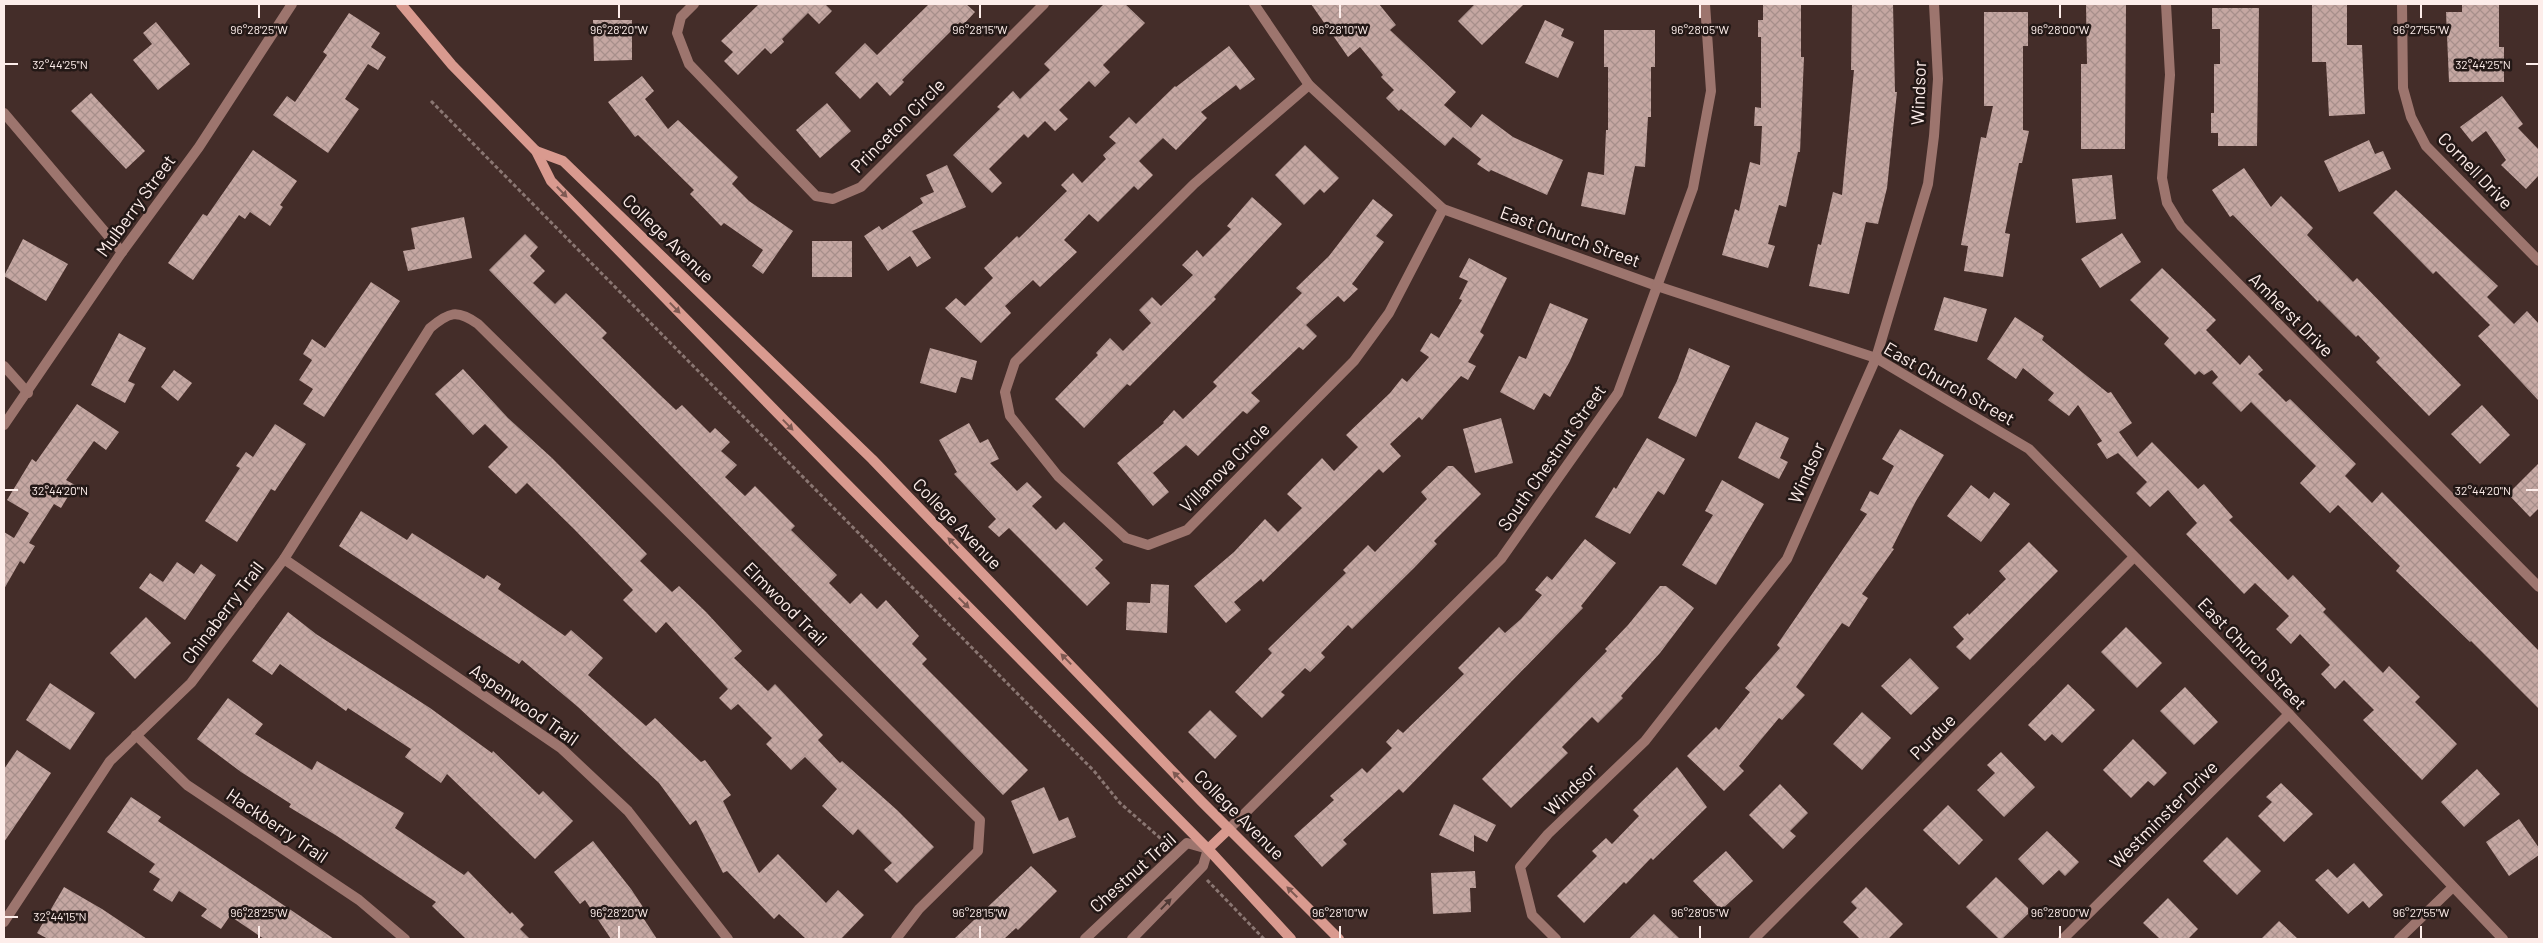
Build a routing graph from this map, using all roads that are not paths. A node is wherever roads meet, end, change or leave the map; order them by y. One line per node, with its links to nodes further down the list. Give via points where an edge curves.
1 (292, 4): 14 (street, Mulberry Street, via 198,147)
2 (401, 4): 12 (main road, College Avenue, via 452,65)
3 (694, 4): 4 (street, Princeton Circle, via 681,18 677,34 689,64 796,178 816,196 832,199 861,187)
4 (1044, 4)
5 (1254, 4): 10 (street, East Church Street)
6 (1705, 4): 16 (street, South Chestnut Street, via 1711,91 1693,188)
7 (1934, 4): 18 (street, Windsor, via 1938,79 1928,184)
8 (2166, 4): 24 (street, Amherst Drive, via 2170,75 2162,178 2167,203 2181,226)
9 (2402, 4): 15 (street, Cornell Drive, via 2403,88 2411,117 2426,146)
10 (1309, 85): 13 (street, East Church Street); 13 (street, Villanova Circle, via 1194,184 1015,362 1005,392 1010,416 1058,476 1126,538 1148,545 1187,530 1354,361 1389,313)
11 (4, 113): 14 (street)
12 (536, 151): 27 (main road, College Avenue, one-way to 12, via 865,452 563,161); 28 (main road, College Avenue, one-way to 28, via 551,181)
13 (1443, 209): 16 (street, East Church Street)
14 (122, 252): 20 (street, Mulberry Street)
15 (2539, 261)
16 (1657, 286): 18 (street, East Church Street); 27 (street, South Chestnut Street, via 1618,392 1501,559)
17 (454, 313): 23 (street, Chinaberry Trail, via 430,328); 33 (street, Elmwood Trail, via 478,324 980,820 978,851 919,909)
18 (1876, 358): 22 (street, East Church Street, via 2029,449); 38 (street, Windsor, via 1787,559 1645,741 1548,834 1520,867 1532,915)
19 (4, 366): 20 (street)
20 (28, 392): 21 (street, Mulberry Street)
21 (4, 426)
22 (2134, 557): 25 (street, East Church Street); 39 (street, Purdue)
23 (284, 559): 26 (street, Chinaberry Trail, via 191,683); 32 (street, Aspenwood Trail, via 561,748 628,811)
24 (2539, 587)
25 (2288, 714): 29 (street, East Church Street); 40 (street, Westminster Drive)
26 (136, 735): 30 (street, Chinaberry Trail, via 110,762); 31 (street, Hackberry Trail, via 187,785 359,900)
27 (1229, 829): 28 (main road); 37 (main road, College Avenue, one-way to 27)
28 (1208, 849): 34 (street, Chestnut Trail, via 1187,843); 35 (street, one-way to 28, via 1203,866); 36 (main road, College Avenue)
29 (2453, 887): 41 (street); 42 (street, East Church Street)
30 (4, 922)
31 (405, 939)
32 (728, 939)
33 (896, 939)
34 (1085, 939)
35 (1132, 939)
36 (1291, 939)
37 (1339, 939)
38 (1556, 939)
39 (1754, 939)
40 (2063, 939)
41 (2399, 939)
42 (2503, 939)

